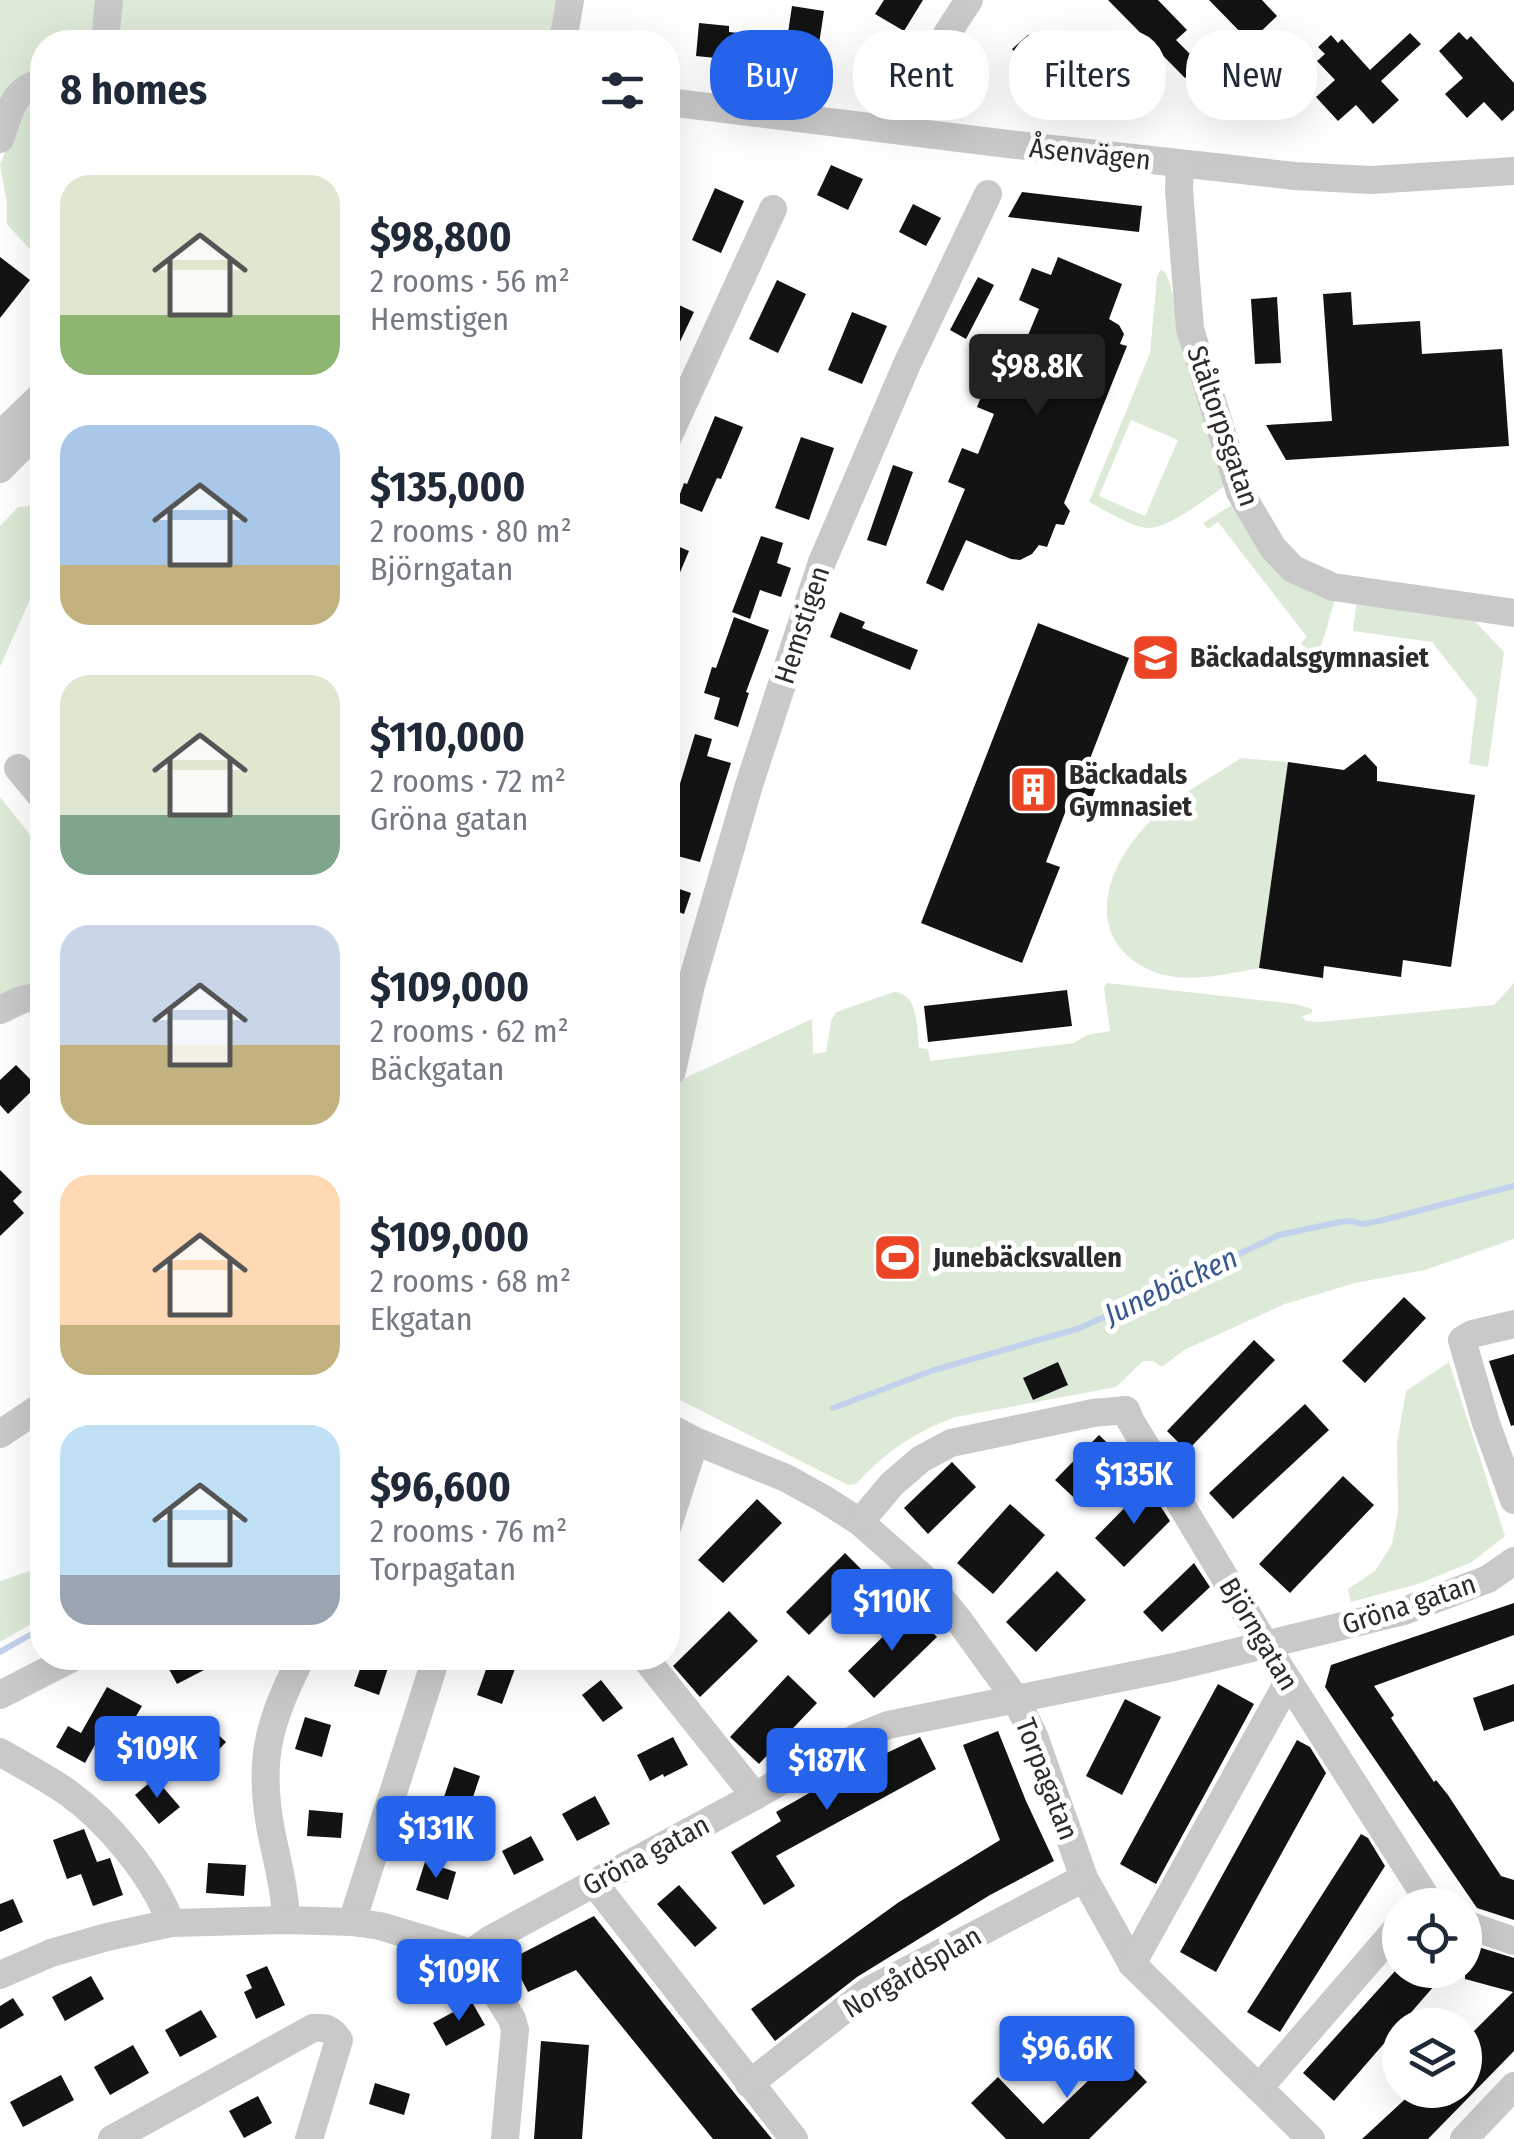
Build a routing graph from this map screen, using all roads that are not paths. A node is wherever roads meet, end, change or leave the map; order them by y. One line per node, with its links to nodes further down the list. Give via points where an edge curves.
1 (109, 0): 4 (street)
2 (570, 0): 5 (street)
3 (968, 0): 8 (street, via 927,71)
4 (106, 30)
5 (566, 30)
6 (30, 86): 9 (street, via 19,93)
7 (680, 103): 8 (street, Åsenvägen)
8 (914, 132): 10 (street, Åsenvägen)
9 (0, 140)
10 (1180, 164): 11 (street, Åsenvägen, via 1371,180); 19 (street, Ståltorpsgatan, via 1190,330 1240,492 1273,548 1293,568 1333,587)
11 (1514, 170)
12 (988, 194): 24 (street, Hemstigen, via 822,562 749,785)
13 (773, 209): 15 (street)
14 (30, 406): 16 (street)
15 (680, 411)
16 (0, 435)
17 (30, 439): 18 (street)
18 (0, 470)
19 (1514, 613)
20 (18, 768): 21 (street)
21 (30, 782)
22 (30, 998): 23 (street)
23 (0, 1010)
24 (680, 1037)
25 (1514, 1324): 31 (street, via 1467,1337 1486,1423)
26 (30, 1414): 28 (street)
27 (680, 1433): 29 (street, Torpagatan)
28 (0, 1434)
29 (695, 1441): 30 (street); 32 (street, Torpagatan, via 786,1478)
30 (680, 1488)
31 (1514, 1500)
32 (860, 1522): 34 (street, Björngatan, via 906,1471 952,1443 1126,1410); 41 (street, Torpagatan, via 927,1581)
33 (1514, 1561): 34 (street, Gröna gatan, via 1488,1579 1404,1611)
34 (1266, 1646): 39 (street, Björngatan); 41 (street, Gröna gatan)
35 (49, 1670): 40 (street)
36 (295, 1670): 47 (street, via 265,1755 264,1789)
37 (432, 1670): 48 (street)
38 (655, 1670): 43 (street)
39 (1288, 1682): 46 (street, Björngatan); 54 (street)
40 (0, 1695)
41 (1015, 1698): 43 (street, Gröna gatan, via 858,1737); 44 (street, Torpagatan)
42 (0, 1752): 49 (street, via 93,1814 144,1871)
43 (755, 1796): 45 (street, Gröna gatan)
44 (1084, 1878): 54 (street, Torpagatan); 56 (street, Norgårdsplan, via 868,1991)
45 (594, 1883): 53 (street, Gröna gatan); 56 (street)
46 (1415, 1888)
47 (286, 1920): 48 (street); 49 (street)
48 (352, 1922): 53 (street)
49 (172, 1924): 55 (street, via 51,1953)
50 (1482, 1930): 51 (street)
51 (1514, 1941)
52 (1382, 1946): 57 (street)
53 (471, 1953): 62 (street, via 515,2030)
54 (1132, 1964): 57 (street, Torpagatan)
55 (0, 1975)
56 (750, 2084): 63 (street)
57 (1259, 2088): 59 (street, Torpagatan)
58 (1510, 2096): 65 (street)
59 (1285, 2126): 64 (street, Torpagatan)
60 (112, 2139): 61 (street, via 313,2028 324,2028 339,2040)
61 (310, 2139)
62 (505, 2139)
63 (794, 2139)
64 (1311, 2139)
65 (1464, 2139)

